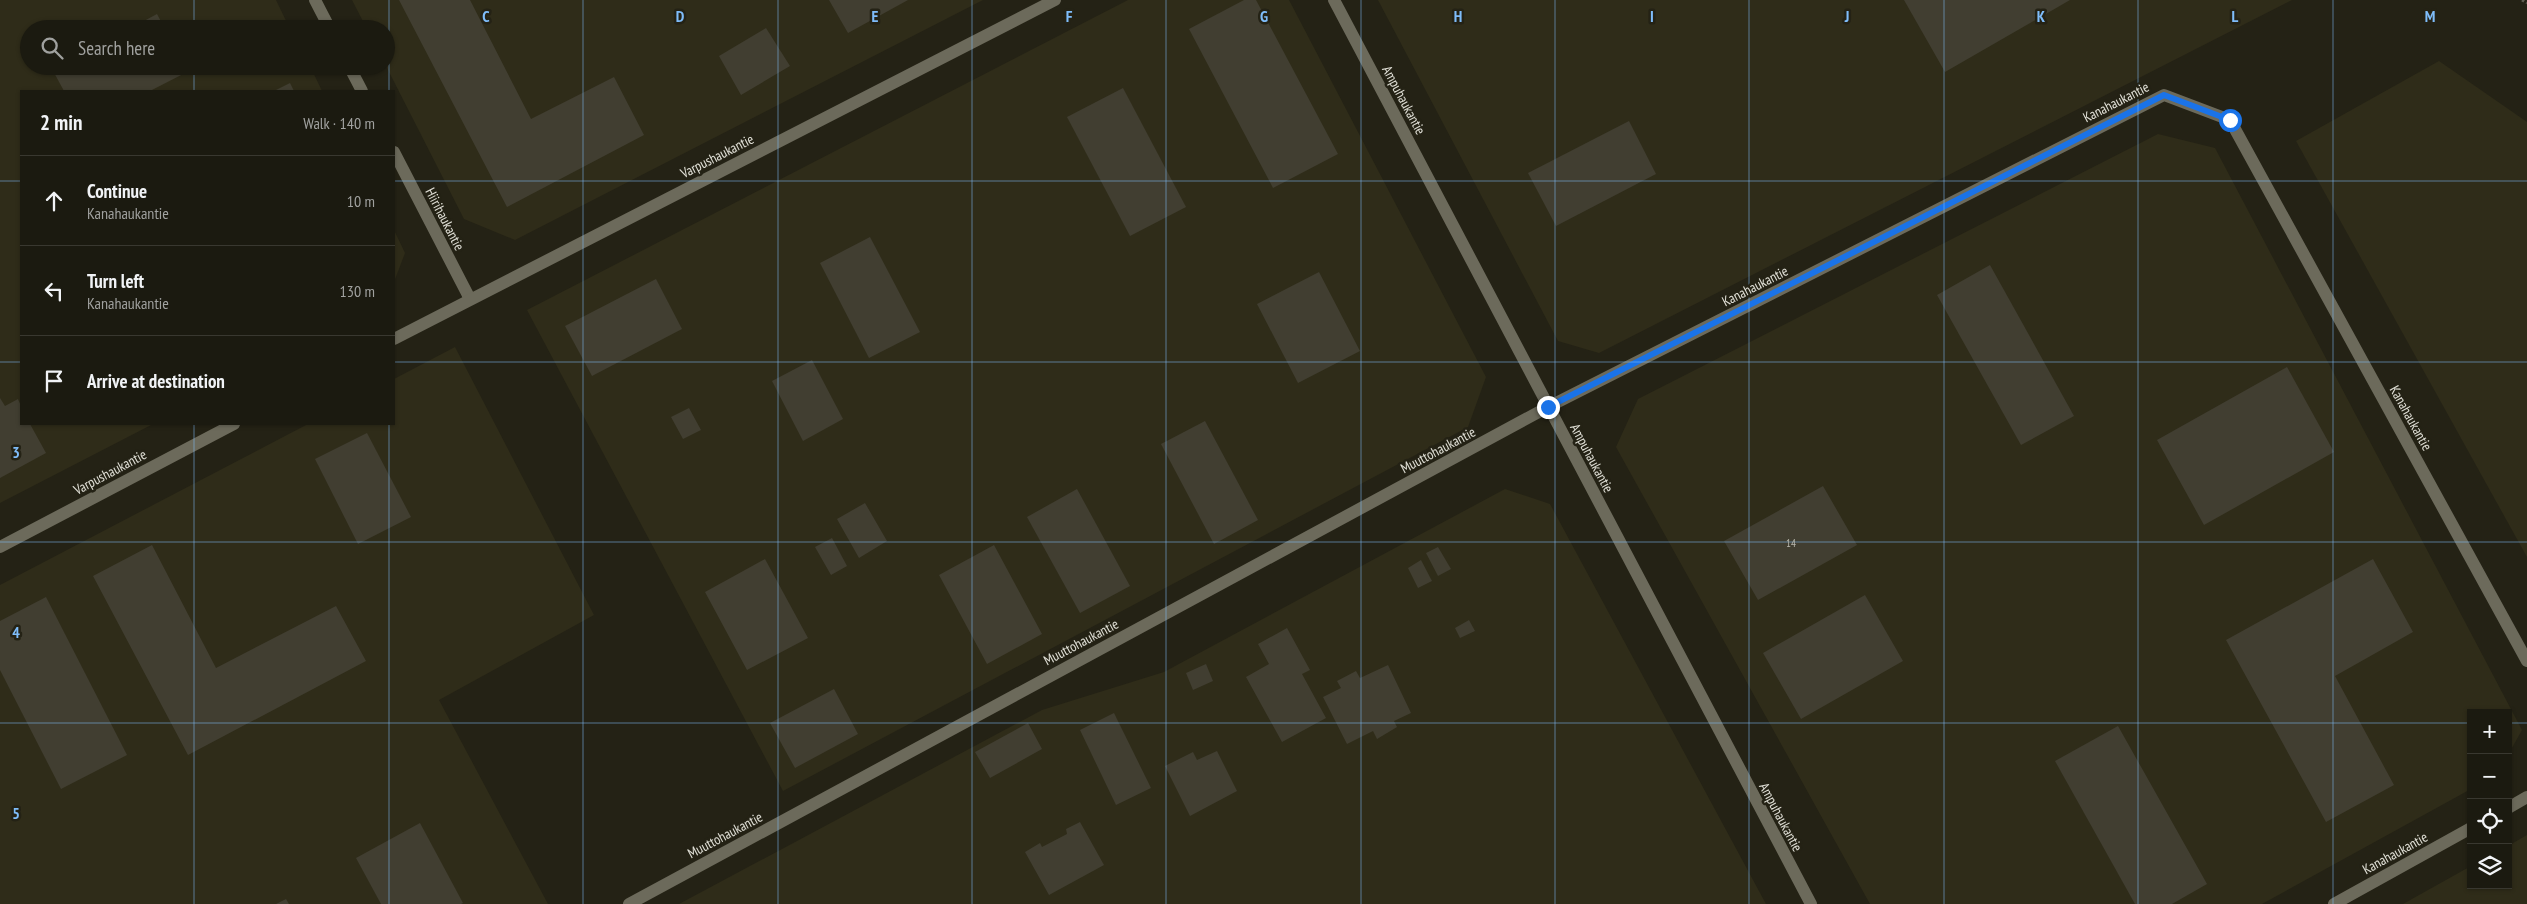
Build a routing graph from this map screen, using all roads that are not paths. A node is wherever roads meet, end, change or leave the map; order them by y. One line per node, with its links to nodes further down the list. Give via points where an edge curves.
1 (315, 0): 4 (street)
2 (1055, 0): 8 (street, Varpushaukantie)
3 (1334, 0): 10 (street, Ampuhaukantie)
4 (325, 20)
5 (354, 75): 6 (street)
6 (362, 90)
7 (395, 154): 8 (street, Hiirihaukantie)
8 (470, 299): 9 (street, Varpushaukantie)
9 (395, 339)
10 (1548, 407): 13 (street, Kanahaukantie, via 2164,95 2230,120); 17 (street, Muuttohaukantie); 18 (street, Ampuhaukantie)
11 (232, 425): 12 (street, Varpushaukantie)
12 (0, 548)
13 (2527, 661)
14 (2527, 797): 15 (street)
15 (2512, 806)
16 (2467, 830): 19 (street, Kanahaukantie)
17 (629, 904)
18 (1811, 904)
19 (2334, 904)

